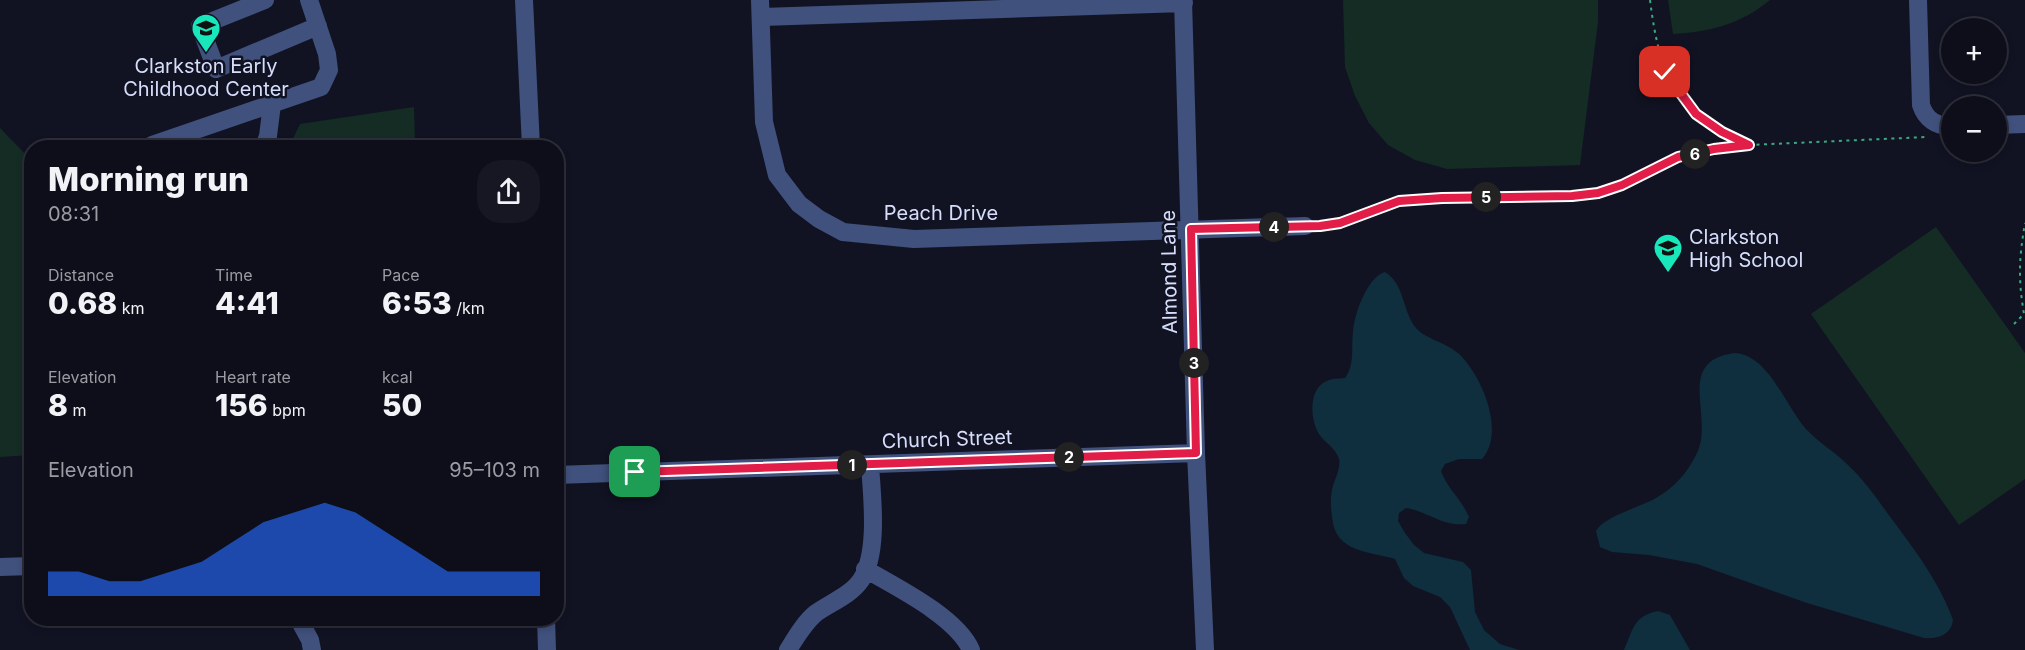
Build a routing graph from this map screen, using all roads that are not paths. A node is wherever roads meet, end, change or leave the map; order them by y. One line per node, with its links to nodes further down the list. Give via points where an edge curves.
1 (265, 0): 7 (street, via 200,26 216,69)
2 (309, 0): 7 (street)
3 (525, 0): 14 (street)
4 (1918, 0): 9 (street, via 1921,105 1925,117)
5 (1183, 2): 6 (street); 16 (street, Almond Lane)
6 (760, 8): 16 (street, Peach Drive, via 764,122 777,175 799,204 843,232 914,239)
7 (318, 26): 8 (street, via 329,70 321,87)
8 (272, 104): 12 (street); 13 (street)
9 (1941, 124)
10 (2025, 124): 11 (street)
11 (2007, 125)
12 (167, 140)
13 (267, 140)
14 (531, 140)
15 (1305, 226): 16 (street, Peach Drive)
16 (1191, 229): 17 (street, Almond Lane)
17 (1196, 453): 18 (street, Church Street); 29 (street, Almond Lane)
18 (870, 465): 19 (street, Church Street); 22 (street, via 873,526)
19 (564, 475)
20 (24, 566): 21 (street)
21 (0, 567)
22 (865, 569): 27 (street, via 861,580 850,590 815,614); 28 (street, via 952,624)
23 (302, 626): 25 (street)
24 (546, 626): 26 (street)
25 (312, 650)
26 (547, 650)
27 (788, 650)
28 (971, 650)
29 (1205, 650)

